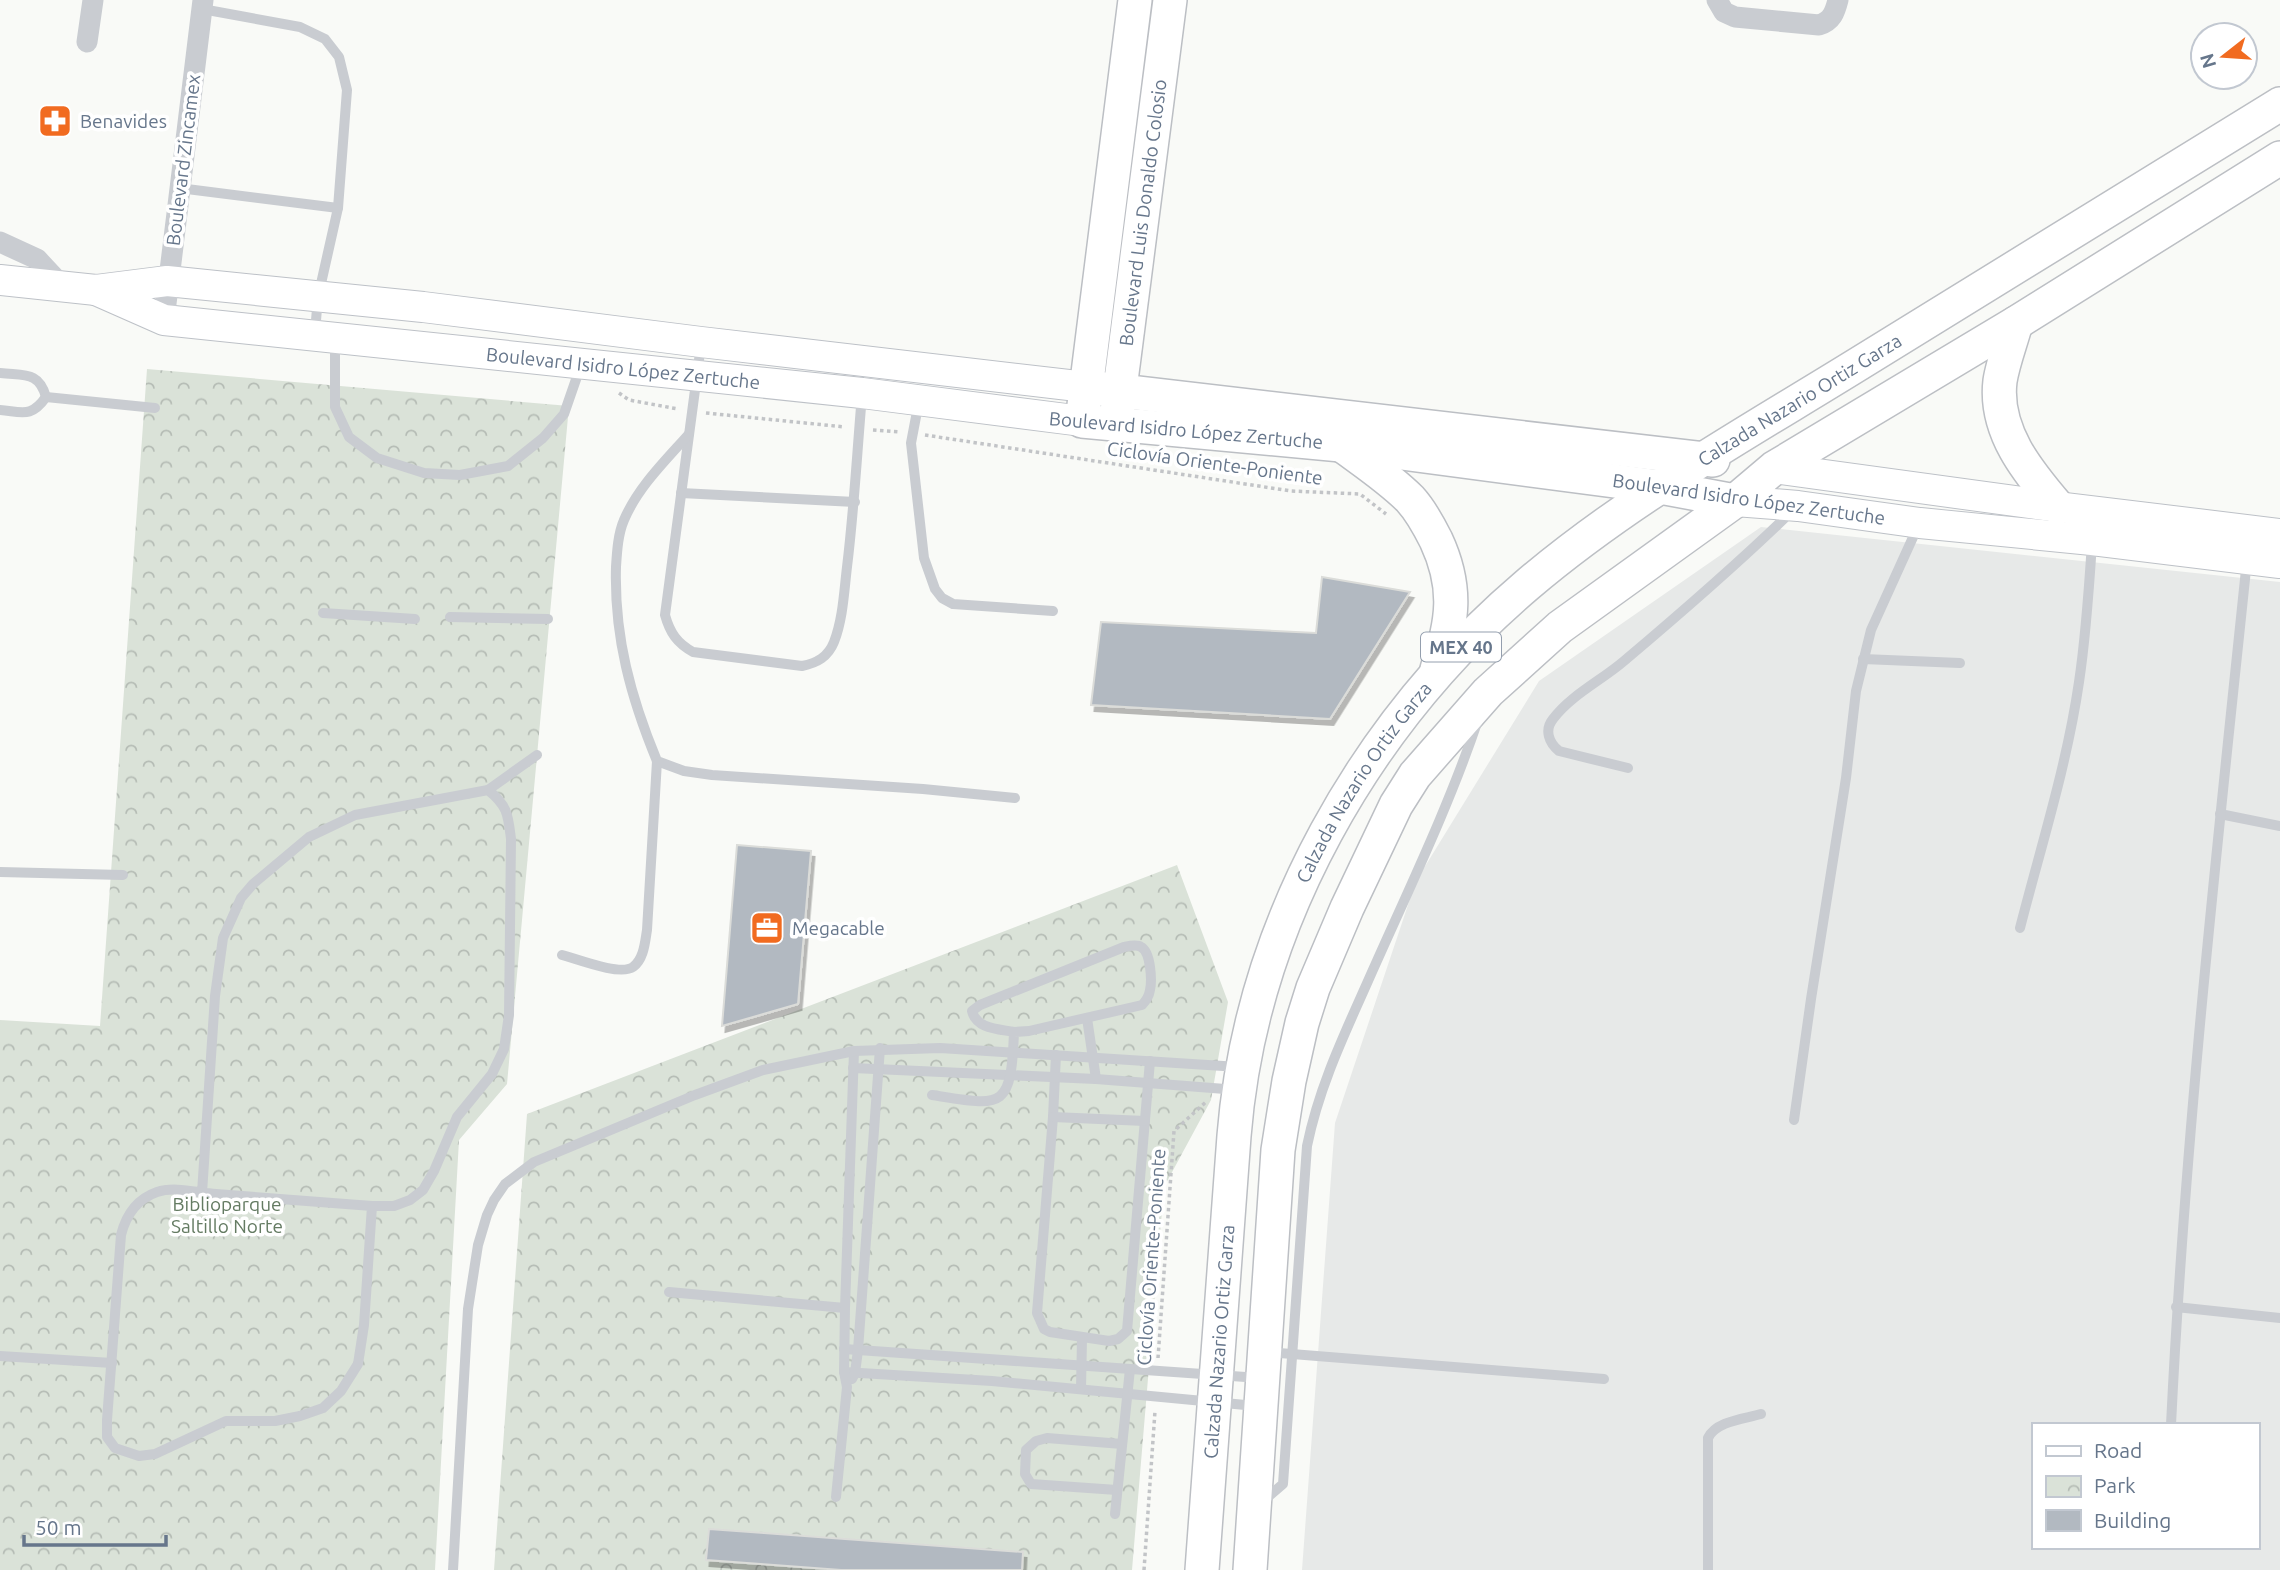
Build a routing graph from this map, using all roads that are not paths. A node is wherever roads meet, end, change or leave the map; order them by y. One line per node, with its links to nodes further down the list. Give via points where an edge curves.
1 (93, 0): 7 (street)
2 (1135, 0): 26 (main road, Boulevard Luis Donaldo Colosio)
3 (1170, 0): 27 (main road, Boulevard Luis Donaldo Colosio)
4 (1717, 0): 5 (street, via 1724,12 1735,17 1819,25 1829,21)
5 (1838, 0)
6 (203, 5): 10 (street, Boulevard Zincamex); 11 (lane, via 300,27 325,38 340,57 347,90)
7 (87, 42)
8 (2280, 104): 36 (main road, Calzada Nazario Ortiz Garza / MEX 40)
9 (2280, 158): 19 (main road, Calzada Nazario Ortiz Garza / MEX 40)
10 (179, 188): 11 (lane); 14 (street, Boulevard Zincamex)
11 (338, 208): 17 (lane)
12 (0, 242): 15 (street, via 37,259)
13 (0, 280): 15 (main road, Boulevard Isidro López Zertuche)
14 (167, 281): 16 (main road, Boulevard Isidro López Zertuche); 17 (main road, Boulevard Isidro López Zertuche); 18 (street, Boulevard Zincamex)
15 (63, 287): 16 (main road, Boulevard Isidro López Zertuche)
16 (96, 290): 18 (main road, Boulevard Isidro López Zertuche)
17 (318, 297): 20 (lane); 21 (main road, Boulevard Isidro López Zertuche)
18 (164, 320): 20 (main road, Boulevard Isidro López Zertuche)
19 (2016, 323): 37 (main road, Calzada Nazario Ortiz Garza / MEX 40); 43 (main road, via 2000,382 2002,412 2017,454)
20 (325, 337): 22 (main road, Boulevard Isidro López Zertuche); 22 (lane, via 335,407 349,437 377,458 424,473 460,475 508,466 564,414)
21 (701, 342): 24 (lane); 25 (main road, Boulevard Isidro López Zertuche)
22 (580, 365): 24 (main road, Boulevard Isidro López Zertuche)
23 (0, 373): 28 (lane, via 36,378)
24 (696, 377): 25 (main road, Boulevard Isidro López Zertuche); 34 (lane)
25 (864, 377): 26 (main road, Boulevard Isidro López Zertuche); 29 (main road, Boulevard Isidro López Zertuche); 41 (lane)
26 (1086, 387): 27 (main road, Boulevard Isidro López Zertuche); 32 (main road, Boulevard Luis Donaldo Colosio)
27 (1121, 391): 33 (main road, Boulevard Luis Donaldo Colosio); 36 (main road, Boulevard Isidro López Zertuche)
28 (46, 397): 30 (lane); 31 (lane, via 28,413)
29 (919, 401): 32 (main road, Boulevard Isidro López Zertuche); 49 (lane, via 911,443 924,558 935,589 953,604)
30 (155, 408)
31 (0, 410)
32 (1082, 421): 33 (main road, Boulevard Isidro López Zertuche)
33 (1114, 425): 35 (main road, Boulevard Isidro López Zertuche)
34 (689, 434): 39 (lane); 59 (lane, via 639,494 617,546 621,645 633,700)
35 (1341, 445): 38 (main road, Boulevard Isidro López Zertuche); 56 (main road, via 1412,501 1446,564 1450,616)
36 (1704, 459): 37 (main road, Boulevard Isidro López Zertuche); 38 (main road, Calzada Nazario Ortiz Garza / MEX 40)
37 (1774, 468): 40 (main road, Calzada Nazario Ortiz Garza / MEX 40); 43 (main road, Boulevard Isidro López Zertuche)
38 (1660, 487): 40 (main road, Boulevard Isidro López Zertuche); 56 (main road, Calzada Nazario Ortiz Garza / MEX 40, via 1526,586)
39 (681, 493): 41 (lane); 41 (lane, via 665,615 669,630 693,652 802,666 817,663 834,642)
40 (1735, 501): 42 (main road, Boulevard Isidro López Zertuche); 57 (main road, Calzada Nazario Ortiz Garza / MEX 40, via 1560,627)
41 (855, 502)
42 (1798, 506): 44 (main road, Boulevard Isidro López Zertuche); 60 (lane, via 1708,591 1552,720 1549,737 1559,751)
43 (2058, 507): 47 (main road, Boulevard Isidro López Zertuche)
44 (1920, 523): 46 (main road, Boulevard Isidro López Zertuche); 54 (lane, via 1885,597)
45 (2280, 534): 47 (main road, Boulevard Isidro López Zertuche)
46 (2092, 540): 47 (main road, Boulevard Isidro López Zertuche); 67 (lane, via 2072,719)
47 (2248, 545): 48 (main road, Boulevard Isidro López Zertuche); 63 (lane)
48 (2280, 564)
49 (1053, 611)
50 (323, 613): 52 (lane)
51 (450, 617): 53 (lane)
52 (415, 619)
53 (548, 619)
54 (1863, 659): 55 (lane); 86 (lane)
55 (1960, 663)
56 (1433, 681): 82 (main road, Calzada Nazario Ortiz Garza / MEX 40, via 1372,757 1302,880 1271,955)
57 (1488, 692): 102 (lane, via 1457,778 1315,1108); 102 (main road, Calzada Nazario Ortiz Garza / MEX 40, via 1415,775 1396,805 1347,908 1301,1023 1278,1150)
58 (537, 755): 61 (lane)
59 (657, 761): 62 (lane, via 705,774); 68 (lane, via 647,930 639,961 620,970)
60 (1628, 768)
61 (488, 790): 88 (lane, via 355,815 309,837 242,898 223,938 215,996); 89 (lane, via 501,800 508,814 511,839 509,1015 504,1049 492,1074 457,1117 423,1190 394,1206)
62 (1015, 798)
63 (2220, 814): 64 (lane); 91 (lane)
64 (2280, 826)
65 (0, 872): 66 (lane)
66 (123, 876)
67 (2020, 928)
68 (562, 955)
69 (1087, 1018): 70 (lane); 70 (lane, via 1145,1002 1151,987 1144,949 1124,947 972,1011 981,1024); 75 (lane)
70 (1014, 1032): 73 (lane)
71 (880, 1048): 72 (lane); 73 (lane); 77 (lane)
72 (854, 1051): 78 (lane); 116 (lane, via 763,1070 718,1086 534,1162 505,1184 486,1215 471,1285)
73 (1013, 1051): 74 (lane); 79 (lane)
74 (1056, 1055): 75 (lane); 80 (lane)
75 (1093, 1057): 76 (lane); 81 (lane)
76 (1150, 1061): 82 (lane); 83 (lane)
77 (880, 1067): 78 (lane); 79 (lane); 96 (lane)
78 (853, 1068): 92 (lane)
79 (1011, 1075): 80 (lane); 84 (lane, via 1003,1094 992,1101)
80 (1055, 1077): 81 (lane); 85 (lane)
81 (1096, 1079): 83 (lane)
82 (1233, 1082): 83 (lane); 107 (main road, Calzada Nazario Ortiz Garza / MEX 40)
83 (1148, 1084): 87 (lane)
84 (932, 1095)
85 (1054, 1117): 87 (lane); 94 (lane, via 1037,1313 1044,1329)
86 (1794, 1120)
87 (1145, 1121): 94 (lane, via 1127,1331 1113,1340)
88 (202, 1193): 89 (lane); 99 (lane, via 156,1193 126,1217)
89 (372, 1206): 99 (lane, via 358,1363 341,1391 323,1408 275,1421 226,1421 155,1454 139,1456 115,1448 107,1437)
90 (669, 1293): 92 (lane)
91 (2176, 1307): 93 (lane); 110 (lane)
92 (845, 1308): 95 (lane)
93 (2280, 1318)
94 (1082, 1338): 100 (lane)
95 (844, 1349): 96 (lane); 103 (lane)
96 (858, 1350): 98 (lane); 103 (lane)
97 (0, 1356): 99 (lane)
98 (995, 1359): 100 (lane); 105 (lane)
99 (112, 1363)
100 (1082, 1365): 101 (lane); 106 (lane)
101 (1130, 1369): 107 (lane, via 1157,1371); 108 (lane)
102 (1270, 1372): 104 (lane); 107 (lane); 107 (lane); 114 (main road, Calzada Nazario Ortiz Garza / MEX 40); 114 (lane, via 1283,1484)
103 (849, 1373): 105 (lane); 113 (lane)
104 (1604, 1379)
105 (992, 1381): 106 (lane)
106 (1081, 1389): 108 (lane)
107 (1215, 1389): 108 (lane, via 1156,1397); 117 (main road, Calzada Nazario Ortiz Garza / MEX 40)
108 (1127, 1394): 111 (lane)
109 (1761, 1415): 119 (lane, via 1718,1426 1707,1438)
110 (2171, 1423)
111 (1122, 1444): 112 (lane); 112 (lane, via 1047,1438 1026,1450 1025,1474 1031,1484)
112 (1117, 1490): 115 (lane)
113 (836, 1497)
114 (1254, 1509): 118 (main road, Calzada Nazario Ortiz Garza / MEX 40)
115 (1115, 1514)
116 (453, 1570)
117 (1202, 1570)
118 (1250, 1570)
119 (1708, 1570)

